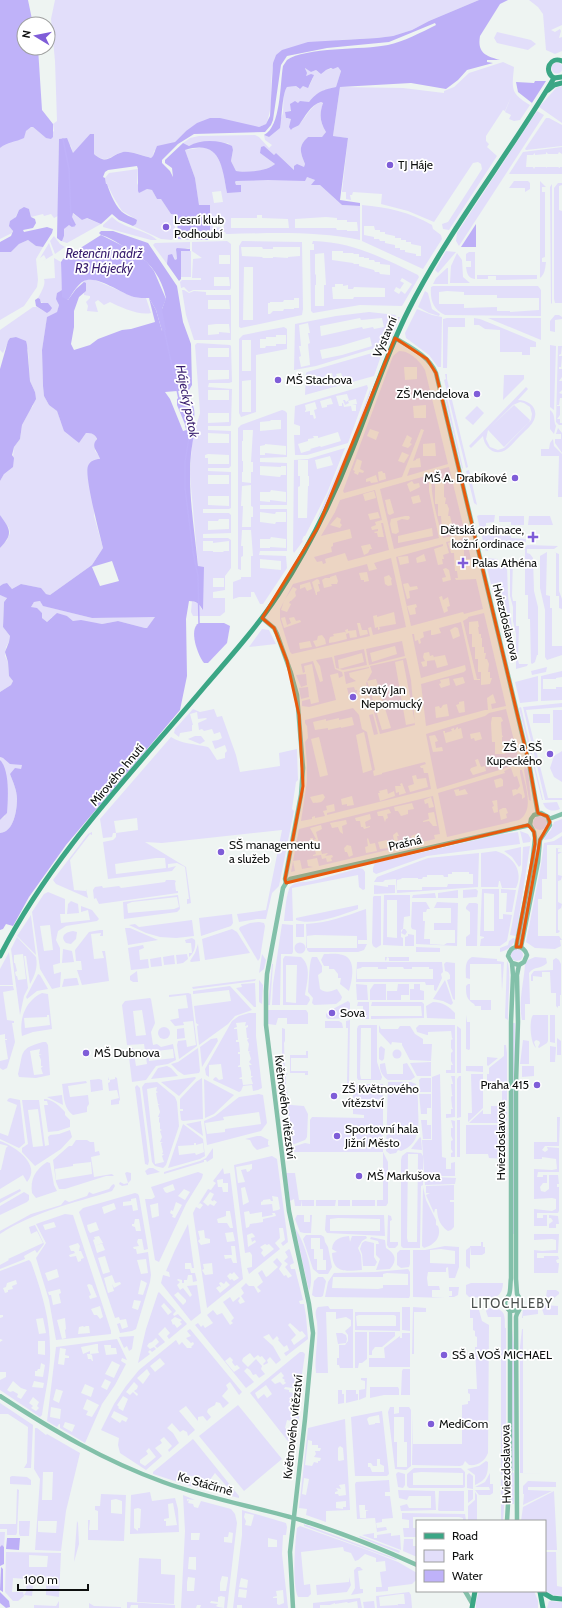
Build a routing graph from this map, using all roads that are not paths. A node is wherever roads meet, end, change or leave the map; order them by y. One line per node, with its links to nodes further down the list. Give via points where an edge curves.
1 (562, 61): 2 (main road, via 553,60 549,65 548,72)
2 (554, 78): 3 (main road); 4 (main road, Výstavní)
3 (562, 79): 4 (main road)
4 (543, 95): 5 (main road, Výstavní, via 430,270)
5 (395, 338): 6 (main road, Výstavní, via 331,500 293,570); 7 (street, Hviezdoslavova, via 427,359 436,373 529,763)
6 (262, 618): 13 (street, Květnového vítězství, via 274,628 287,661 295,685 300,715 303,786); 16 (main road, Mírového hnutí, via 70,846 29,905)
7 (538, 814): 9 (street); 10 (street, via 532,817)
8 (562, 814): 9 (street)
9 (549, 819): 12 (street, Hviezdoslavova, via 549,827)
10 (530, 825): 11 (street); 13 (street, Prašná, via 290,879)
11 (534, 832): 12 (street); 14 (street, Hviezdoslavova, via 532,865)
12 (544, 833): 15 (street, Hviezdoslavova, via 540,840)
13 (286, 882): 24 (street, Květnového vítězství, via 270,954 265,1007 289,1211 312,1321 306,1412)
14 (516, 947): 15 (street); 17 (street, Hviezdoslavova, via 509,953)
15 (521, 947): 18 (street, Hviezdoslavova, via 525,950 526,958)
16 (0, 956)
17 (512, 963): 18 (street); 19 (street, Hviezdoslavova)
18 (519, 964): 20 (street, Hviezdoslavova, via 516,1083)
19 (509, 1294): 20 (street); 22 (street, Hviezdoslavova, via 504,1303)
20 (518, 1294): 21 (street, Hviezdoslavova, via 522,1302)
21 (518, 1310): 22 (street); 26 (street, Hviezdoslavova)
22 (510, 1311): 25 (street, Hviezdoslavova, via 510,1470)
23 (0, 1396): 24 (street, Ke Stáčírně, via 73,1442 131,1470 196,1493)
24 (293, 1518): 27 (street, Ke Stáčírně, via 353,1538); 34 (street, Květnového vítězství, via 290,1563)
25 (507, 1520)
26 (517, 1520)
27 (416, 1564)
28 (465, 1592): 33 (street)
29 (475, 1592): 33 (main road)
30 (539, 1592): 35 (main road)
31 (541, 1592): 32 (main road, via 552,1598)
32 (562, 1599)
33 (472, 1606)
34 (293, 1608)
35 (543, 1608)

